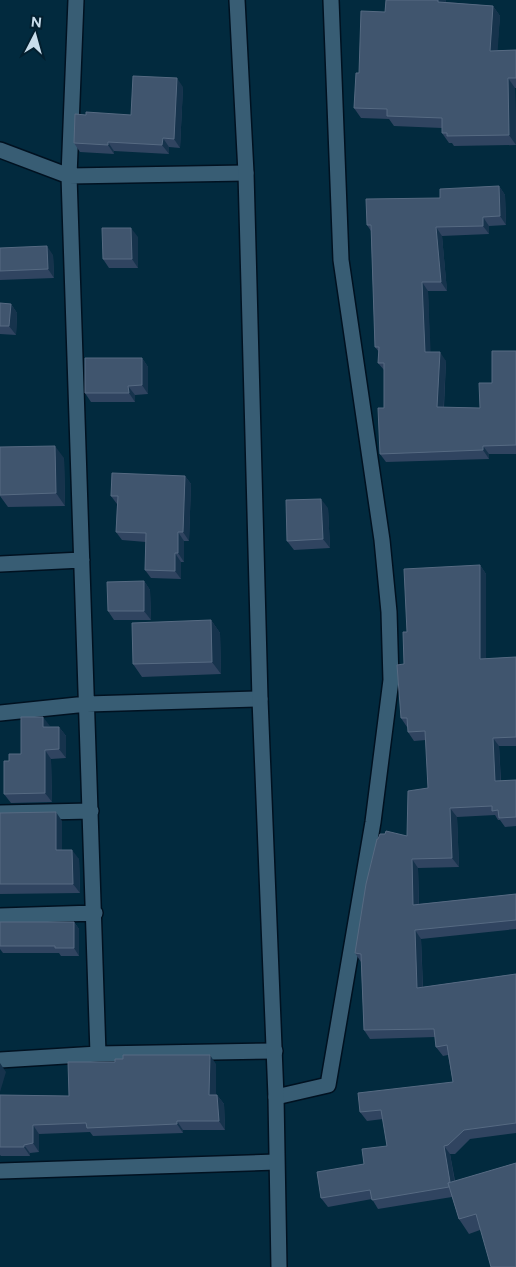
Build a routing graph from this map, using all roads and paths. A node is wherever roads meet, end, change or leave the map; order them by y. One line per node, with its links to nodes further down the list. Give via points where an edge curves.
1 (76, 0): 6 (street)
2 (237, 0): 5 (street)
3 (331, 0): 19 (street, via 341,260 382,540 391,680 374,822 328,1085)
4 (0, 150): 6 (street)
5 (246, 173): 6 (street); 9 (street)
6 (68, 176): 7 (street)
7 (82, 560): 8 (street); 10 (street)
8 (0, 564)
9 (260, 699): 10 (street); 16 (street)
10 (87, 704): 11 (street); 12 (street)
11 (0, 713)
12 (91, 811): 13 (street); 14 (street)
13 (0, 813)
14 (94, 913): 15 (street); 17 (street)
15 (0, 916)
16 (275, 1051): 17 (street); 19 (street)
17 (98, 1054): 18 (street)
18 (0, 1060)
19 (276, 1097): 20 (street)
20 (276, 1162): 21 (street); 22 (street)
21 (0, 1172)
22 (279, 1267)

